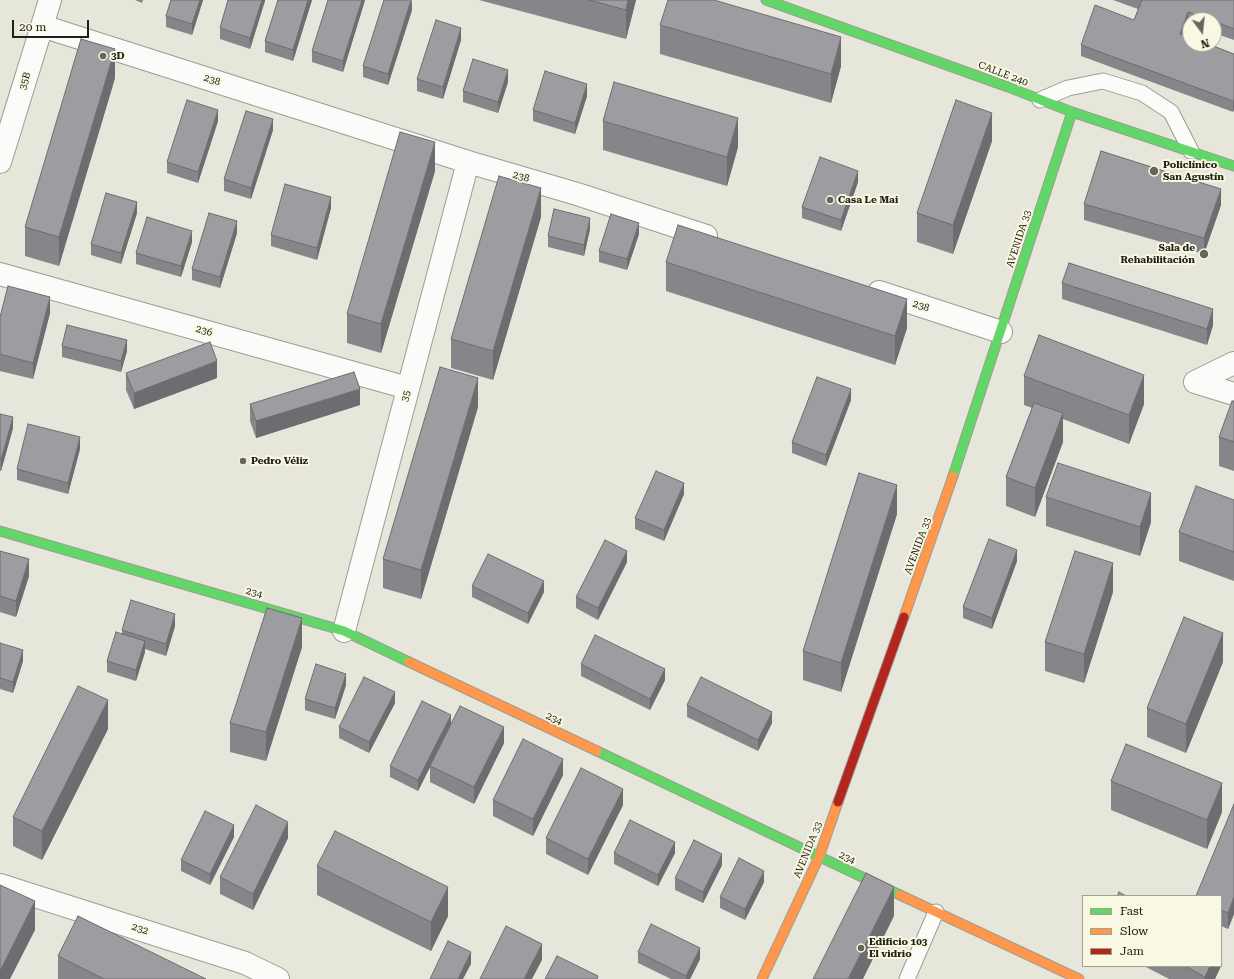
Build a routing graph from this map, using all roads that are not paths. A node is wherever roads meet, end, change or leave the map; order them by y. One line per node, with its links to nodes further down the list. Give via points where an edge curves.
1 (50, 0): 3 (street, 35B)
2 (766, 0): 4 (street, CALLE 240, via 1008,86)
3 (42, 26): 7 (street, 35B); 8 (street, 238)
4 (1040, 100): 5 (street, CALLE 240); 6 (lane, via 1068,88 1103,81 1142,93 1171,112)
5 (1072, 112): 6 (street, CALLE 240); 13 (street, AVENIDA 33)
6 (1191, 150): 9 (street, CALLE 240)
7 (0, 162)
8 (468, 162): 10 (street, 238); 15 (street, 35)
9 (1234, 166)
10 (728, 243)
11 (0, 274): 15 (street, 236)
12 (857, 285): 13 (street, 238)
13 (1000, 332): 19 (street, AVENIDA 33, via 940,515)
14 (1234, 363): 16 (street, via 1195,382)
15 (408, 388): 18 (street, 35)
16 (1234, 394)
17 (0, 531): 18 (street, 234)
18 (344, 631): 19 (street, 234)
19 (819, 857): 21 (street, 234); 23 (street, AVENIDA 33)
20 (0, 885): 22 (street, 232, via 245,963)
21 (936, 912): 24 (lane); 25 (street, 234)
22 (278, 979)
23 (762, 979)
24 (907, 979)
25 (1079, 979)

